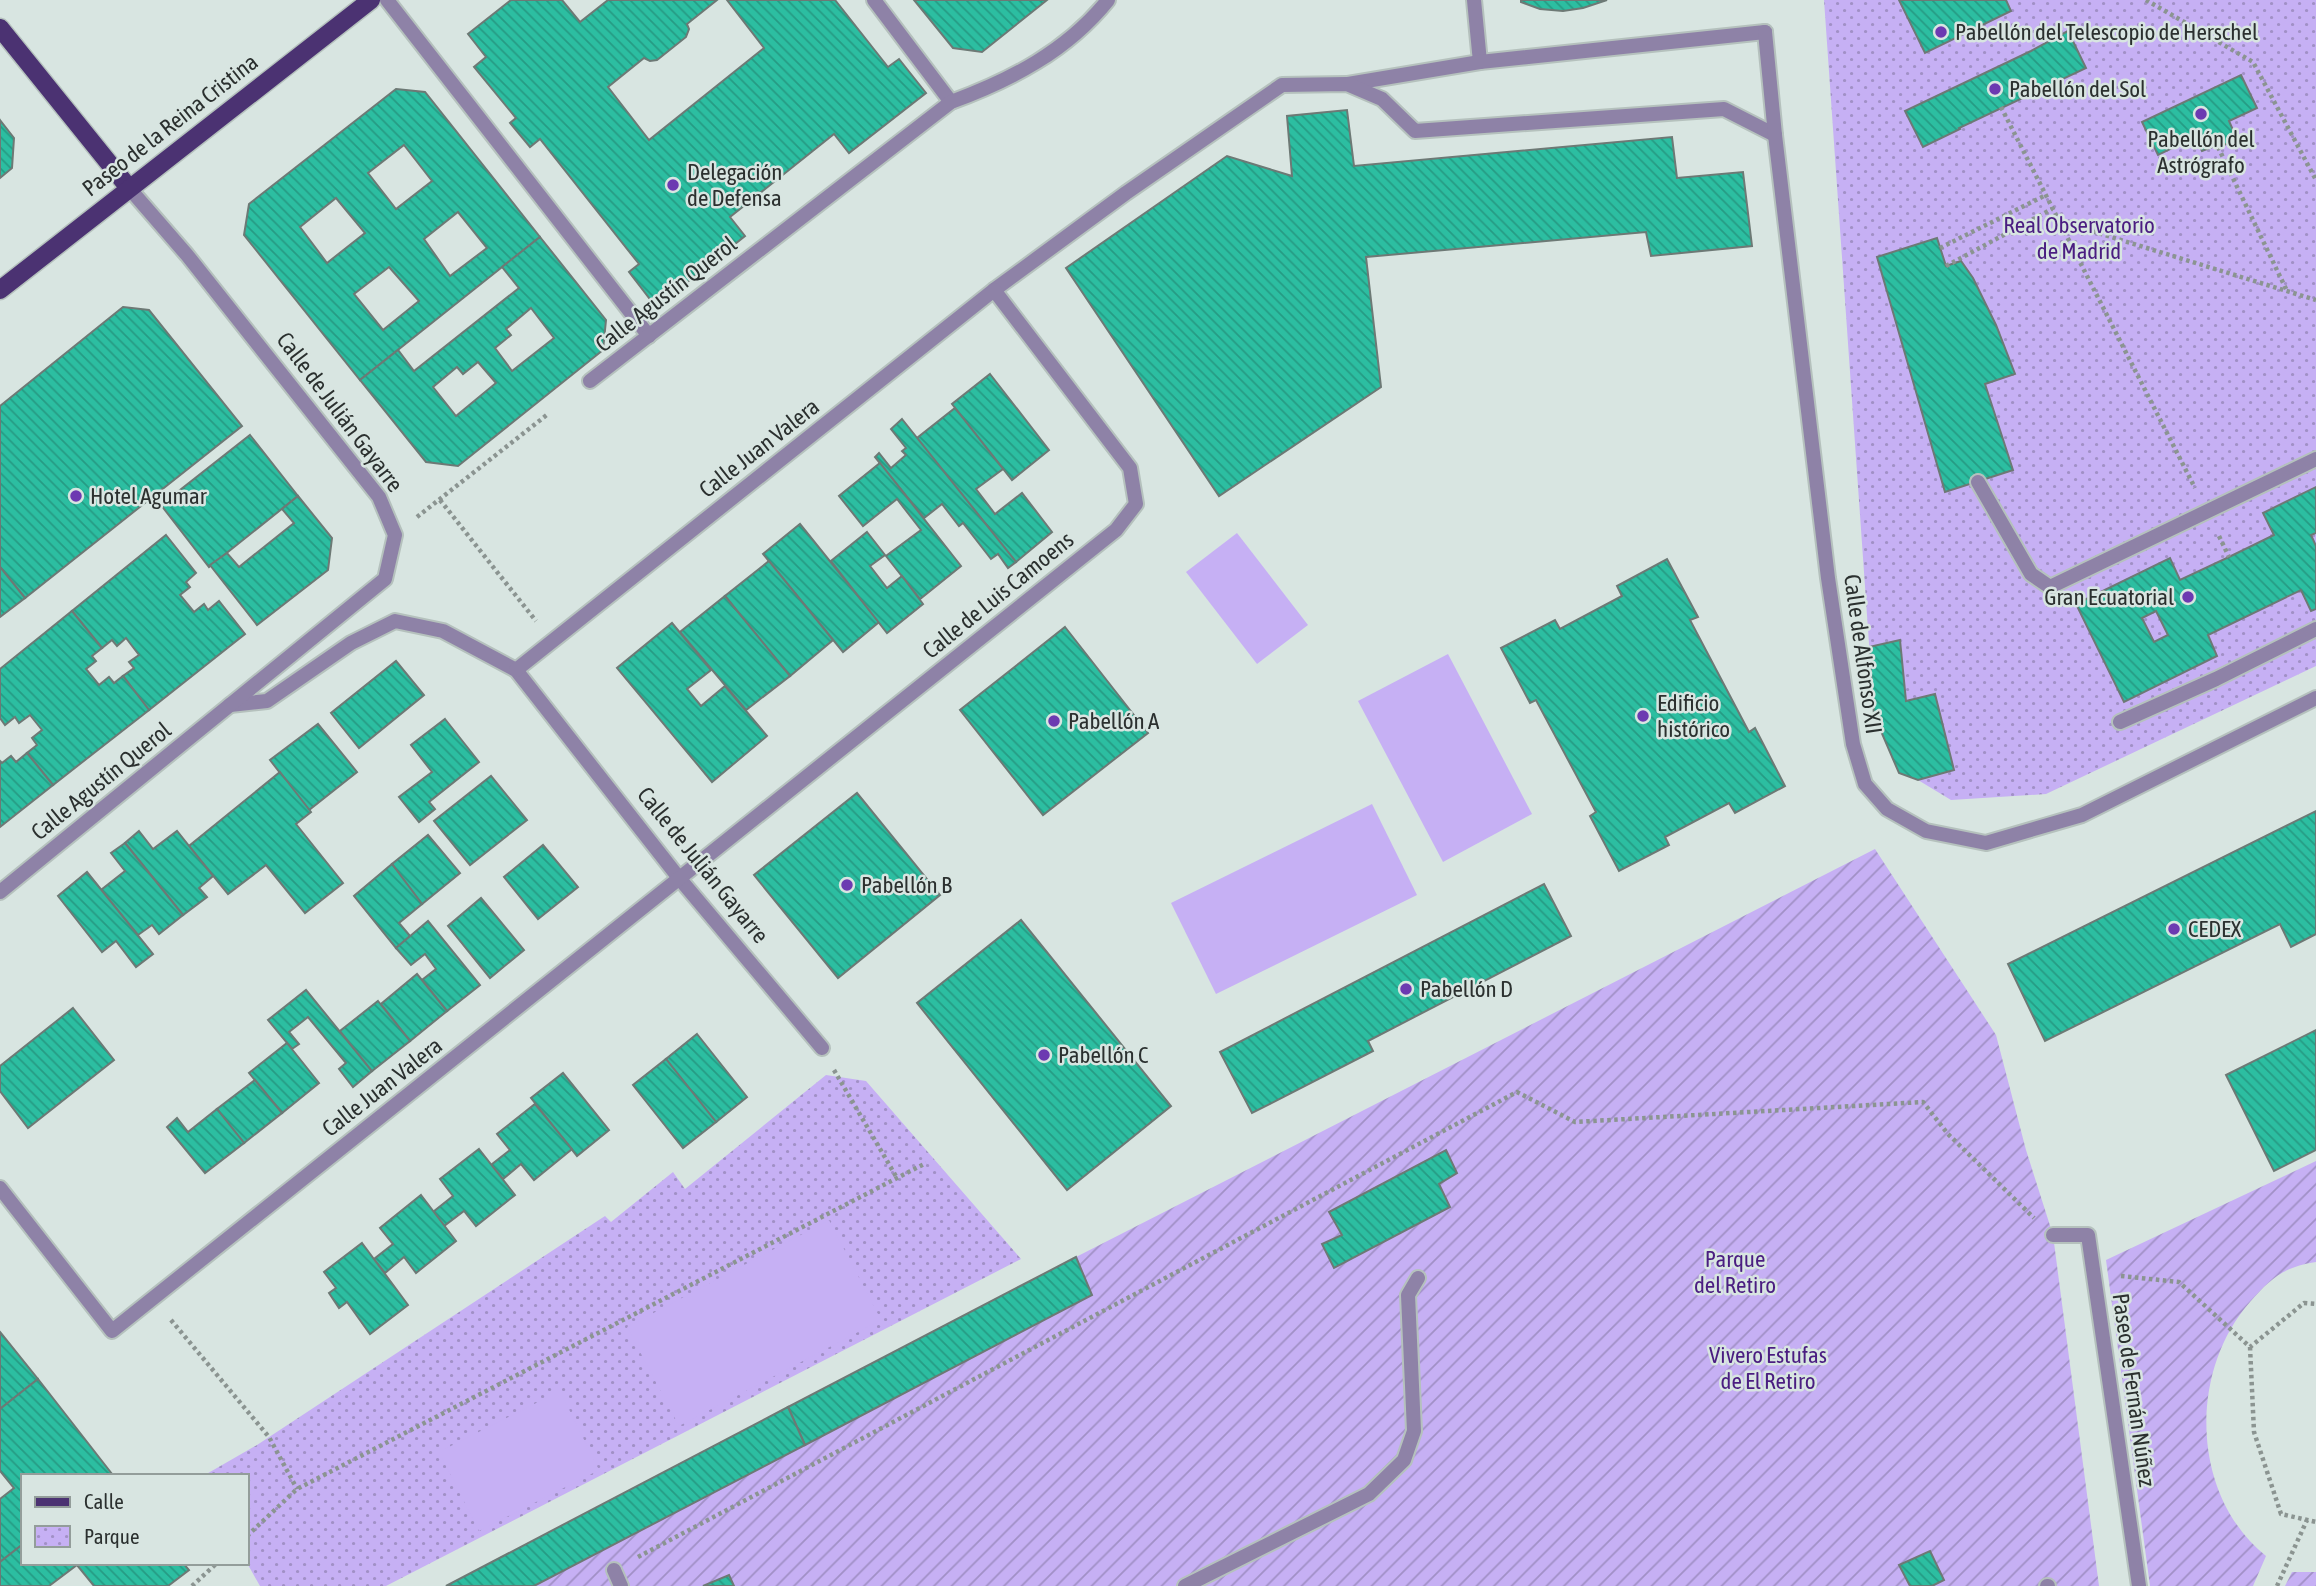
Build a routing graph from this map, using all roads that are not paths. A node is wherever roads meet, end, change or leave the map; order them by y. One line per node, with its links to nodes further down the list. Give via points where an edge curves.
1 (371, 0): 12 (main road, Paseo de la Reina Cristina)
2 (387, 0): 15 (street)
3 (874, 0): 10 (street)
4 (1108, 0): 10 (street, Calle Agustín Querol, via 1066,42 1030,67)
5 (1474, 0): 8 (street)
6 (0, 28): 12 (main road, Calle de Julián Gayarre)
7 (1765, 32): 8 (street, Calle Juan Valera); 11 (street, Calle de Alfonso XII)
8 (1480, 62): 9 (street, Calle Juan Valera)
9 (1347, 84): 11 (street, via 1382,99 1415,131 1724,109); 14 (street, Calle Juan Valera, via 1282,85)
10 (951, 102): 15 (street, Calle Agustín Querol)
11 (1775, 135): 21 (street, Calle de Alfonso XII, via 1828,578 1853,744 1864,784 1887,809 1926,831 1986,843 2082,815)
12 (129, 188): 13 (main road, Paseo de la Reina Cristina); 22 (street, Calle de Julián Gayarre, via 379,497 395,535 385,579)
13 (0, 290)
14 (994, 290): 20 (street, Calle Juan Valera); 24 (street, Calle de Luis Camoens, via 1130,468 1136,504 1116,530)
15 (649, 336): 16 (street, Calle Agustín Querol)
16 (590, 382)
17 (2316, 459): 18 (street, via 2050,587 2031,574)
18 (1978, 482)
19 (2316, 629): 23 (street)
20 (516, 670): 22 (street, Calle de Julián Gayarre, via 443,631 395,621 351,643 267,701); 24 (street, Calle de Julián Gayarre)
21 (2316, 698)
22 (230, 705): 25 (street, Calle Agustín Querol)
23 (2120, 722)
24 (679, 878): 26 (street, Calle de Julián Gayarre); 27 (street, Calle Juan Valera, via 112,1331)
25 (0, 892)
26 (822, 1048)
27 (0, 1188)
28 (2053, 1235): 33 (street, Paseo de Fernán Núñez, via 2088,1235)
29 (1418, 1278): 32 (street, via 1408,1294 1414,1431 1404,1460 1369,1494)
30 (614, 1570): 31 (street)
31 (621, 1586)
32 (1185, 1586)
33 (2139, 1586)

